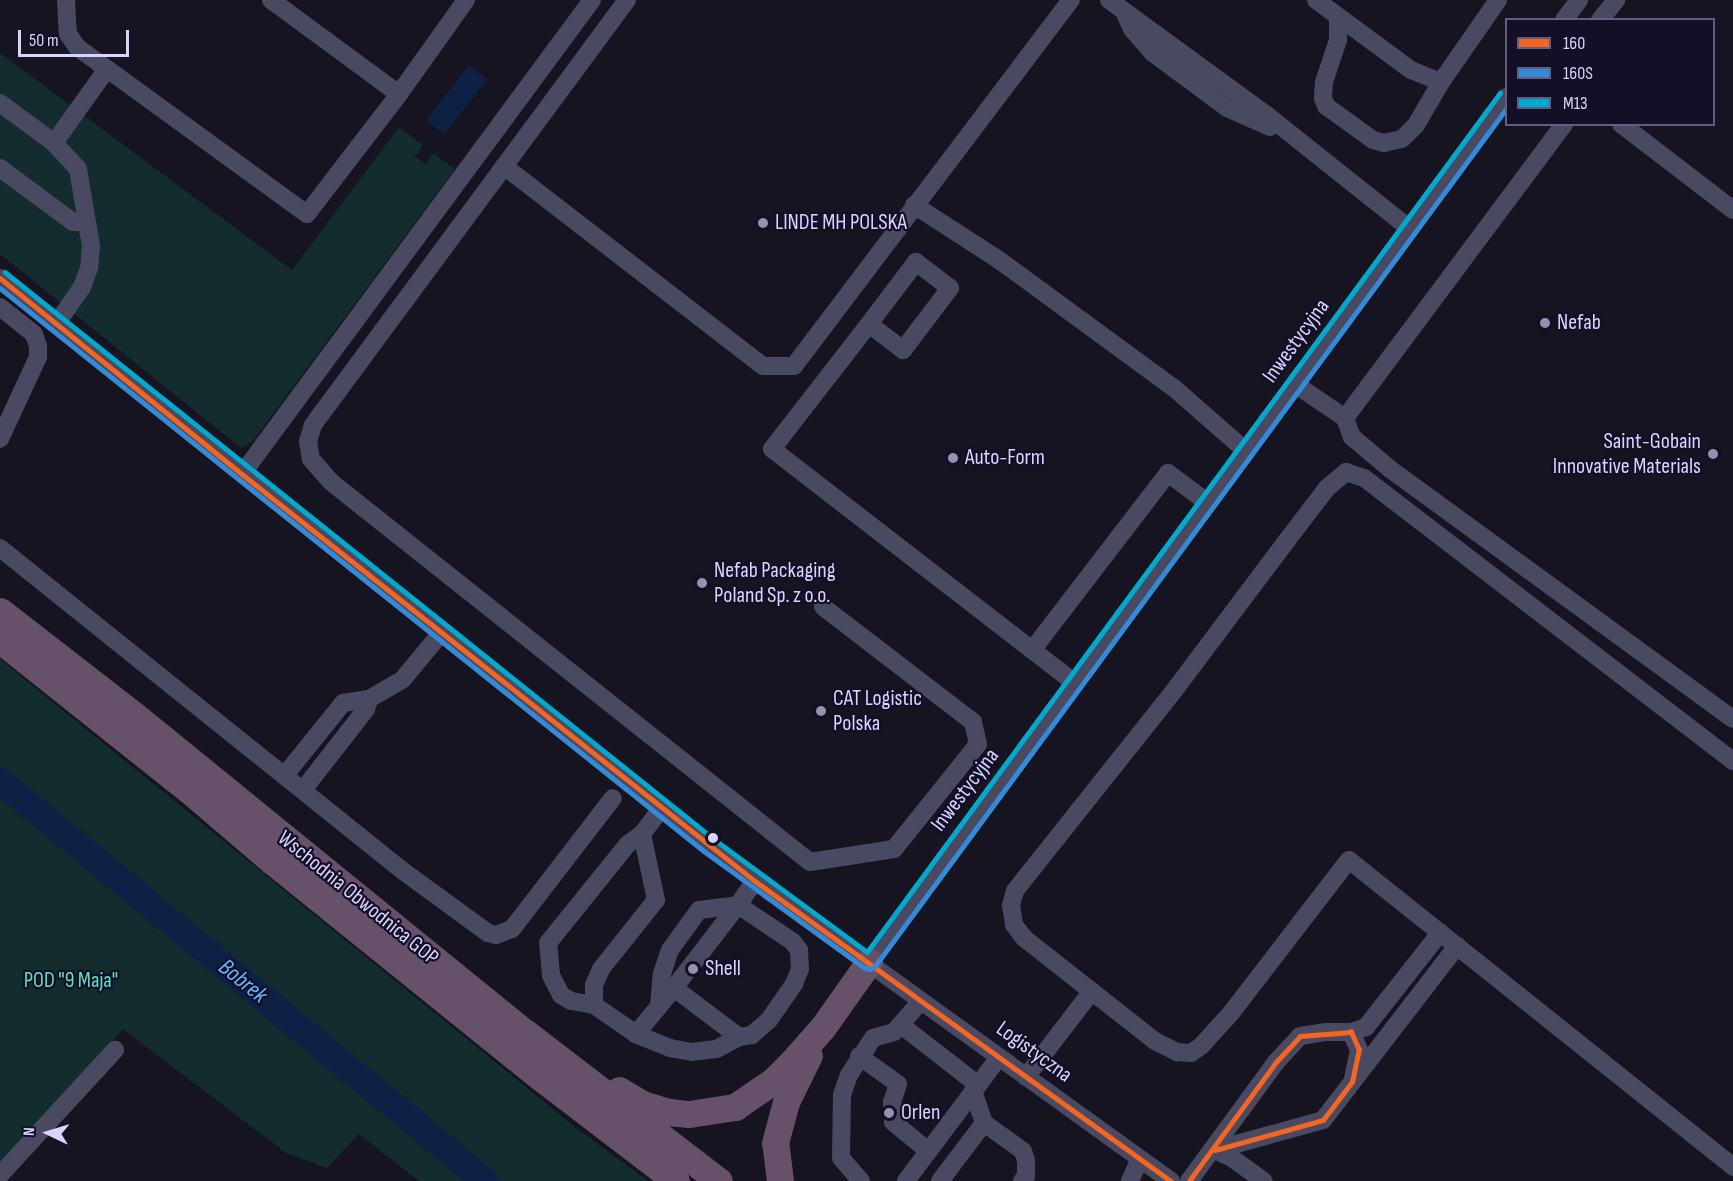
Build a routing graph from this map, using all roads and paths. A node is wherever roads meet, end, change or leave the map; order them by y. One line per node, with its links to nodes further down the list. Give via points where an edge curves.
1 (66, 0): 15 (street, via 68,34 76,47)
2 (271, 0): 17 (street)
3 (466, 0): 17 (street)
4 (592, 0): 37 (street)
5 (627, 0): 23 (street)
6 (1071, 0): 25 (street)
7 (1316, 0): 12 (street)
8 (1498, 0): 16 (street)
9 (1579, 0): 13 (street)
10 (1616, 0): 14 (street)
11 (1116, 4): 28 (street)
12 (1338, 17): 16 (street, via 1411,70); 16 (street, via 1338,40 1324,82 1323,98 1326,106 1373,140 1384,143 1402,139 1416,125)
13 (1566, 18)
14 (1602, 18)
15 (107, 69): 17 (street, via 307,214); 22 (street)
16 (1441, 82)
17 (399, 94)
18 (1505, 98): 28 (street, Inwestycyjna)
19 (0, 103): 22 (street)
20 (1563, 126): 34 (street)
21 (1624, 126): 26 (street)
22 (54, 143): 27 (street, via 78,169)
23 (504, 166): 25 (street, via 763,366 794,366); 40 (street, via 313,425 308,441 311,459 331,482 810,862 894,849 978,744 973,722)
24 (0, 168): 27 (street, via 73,222)
25 (914, 205): 36 (street, via 999,260 1174,388)
26 (1733, 210)
27 (87, 222): 31 (street, via 89,268 82,287)
28 (1409, 228): 33 (street, Inwestycyjna)
29 (0, 278): 31 (street, Logistyczna)
30 (0, 307): 35 (street, via 34,334 38,357)
31 (57, 323): 37 (street, Logistyczna)
32 (868, 324): 32 (street, via 916,261 950,288 903,350); 44 (street, via 772,450)
33 (1295, 384): 34 (street); 36 (street, Inwestycyjna)
34 (1345, 418): 47 (street, via 1352,437 1390,469)
35 (0, 439)
36 (1246, 451): 38 (street, Inwestycyjna)
37 (242, 474): 42 (street, Logistyczna)
38 (1208, 503): 44 (street, via 1168,473); 45 (street, Inwestycyjna)
39 (0, 548): 49 (street)
40 (823, 607)
41 (0, 611): 67 (highway, Wschodnia Obwodnica GOP)
42 (441, 633): 46 (street, via 403,679); 52 (street, Logistyczna)
43 (0, 640): 82 (highway, Wschodnia Obwodnica GOP, via 540,1077)
44 (1034, 649): 45 (street)
45 (1075, 683): 58 (street, Inwestycyjna)
46 (369, 699): 49 (street, via 344,703); 50 (street, via 366,709)
47 (1733, 719)
48 (1733, 761): 60 (street, via 1364,478 1346,472 1327,488 1177,687 1015,891 1011,905 1014,925 1024,938)
49 (285, 775): 50 (street)
50 (303, 790): 51 (street, via 455,910 496,935 512,929)
51 (613, 798)
52 (662, 807): 53 (street); 54 (street, Logistyczna)
53 (642, 834): 62 (street, via 656,900 601,969 594,985); 62 (street, via 628,844 548,944 551,975 561,995)
54 (755, 881): 55 (street); 58 (street, Logistyczna)
55 (738, 905): 59 (street); 63 (street, via 699,910 670,950 662,974); 69 (street, via 793,942 799,950 800,969 769,1020 752,1035)
56 (1440, 933): 57 (street); 60 (street, via 1349,860 1231,1012 1191,1053 1177,1052 1155,1041); 66 (street, via 1366,1028)
57 (1457, 946): 74 (street); 80 (street)
58 (869, 962): 61 (street, Logistyczna); 65 (highway)
59 (674, 988): 63 (street); 69 (street)
60 (1092, 991): 73 (street)
61 (921, 1001): 64 (street); 72 (street, Logistyczna)
62 (594, 1005): 68 (street)
63 (659, 1006): 68 (street)
64 (901, 1025): 71 (street, via 894,1032 873,1038); 75 (street)
65 (823, 1027): 67 (highway, via 755,1095 735,1107 689,1114 642,1104); 84 (highway, via 786,1102 775,1143)
66 (1351, 1032): 74 (street, via 1359,1050); 78 (street, via 1300,1036 1276,1062)
67 (526, 1033): 83 (highway, Wschodnia Obwodnica GOP)
68 (636, 1034): 69 (street, via 692,1052 716,1049)
69 (739, 1037)
70 (115, 1050): 81 (street)
71 (860, 1056): 77 (street, via 898,1084 892,1102 893,1122); 85 (street, via 843,1095 841,1158)
72 (999, 1057): 73 (street, Logistyczna); 75 (street)
73 (1026, 1077): 79 (street, Logistyczna)
74 (1352, 1082): 78 (street, via 1323,1120)
75 (976, 1088): 76 (street); 77 (street)
76 (984, 1123): 87 (street); 88 (street, via 1023,1151 1026,1176)
77 (928, 1150): 86 (street)
78 (1215, 1150): 91 (street); 92 (street)
79 (1140, 1159): 89 (street); 90 (street, Logistyczna)
80 (1733, 1167)
81 (0, 1175)
82 (676, 1181)
83 (719, 1181)
84 (780, 1181)
85 (861, 1181)
86 (906, 1181)
87 (940, 1181)
88 (1022, 1181)
89 (1130, 1181)
90 (1171, 1181)
91 (1190, 1181)
92 (1264, 1181)

